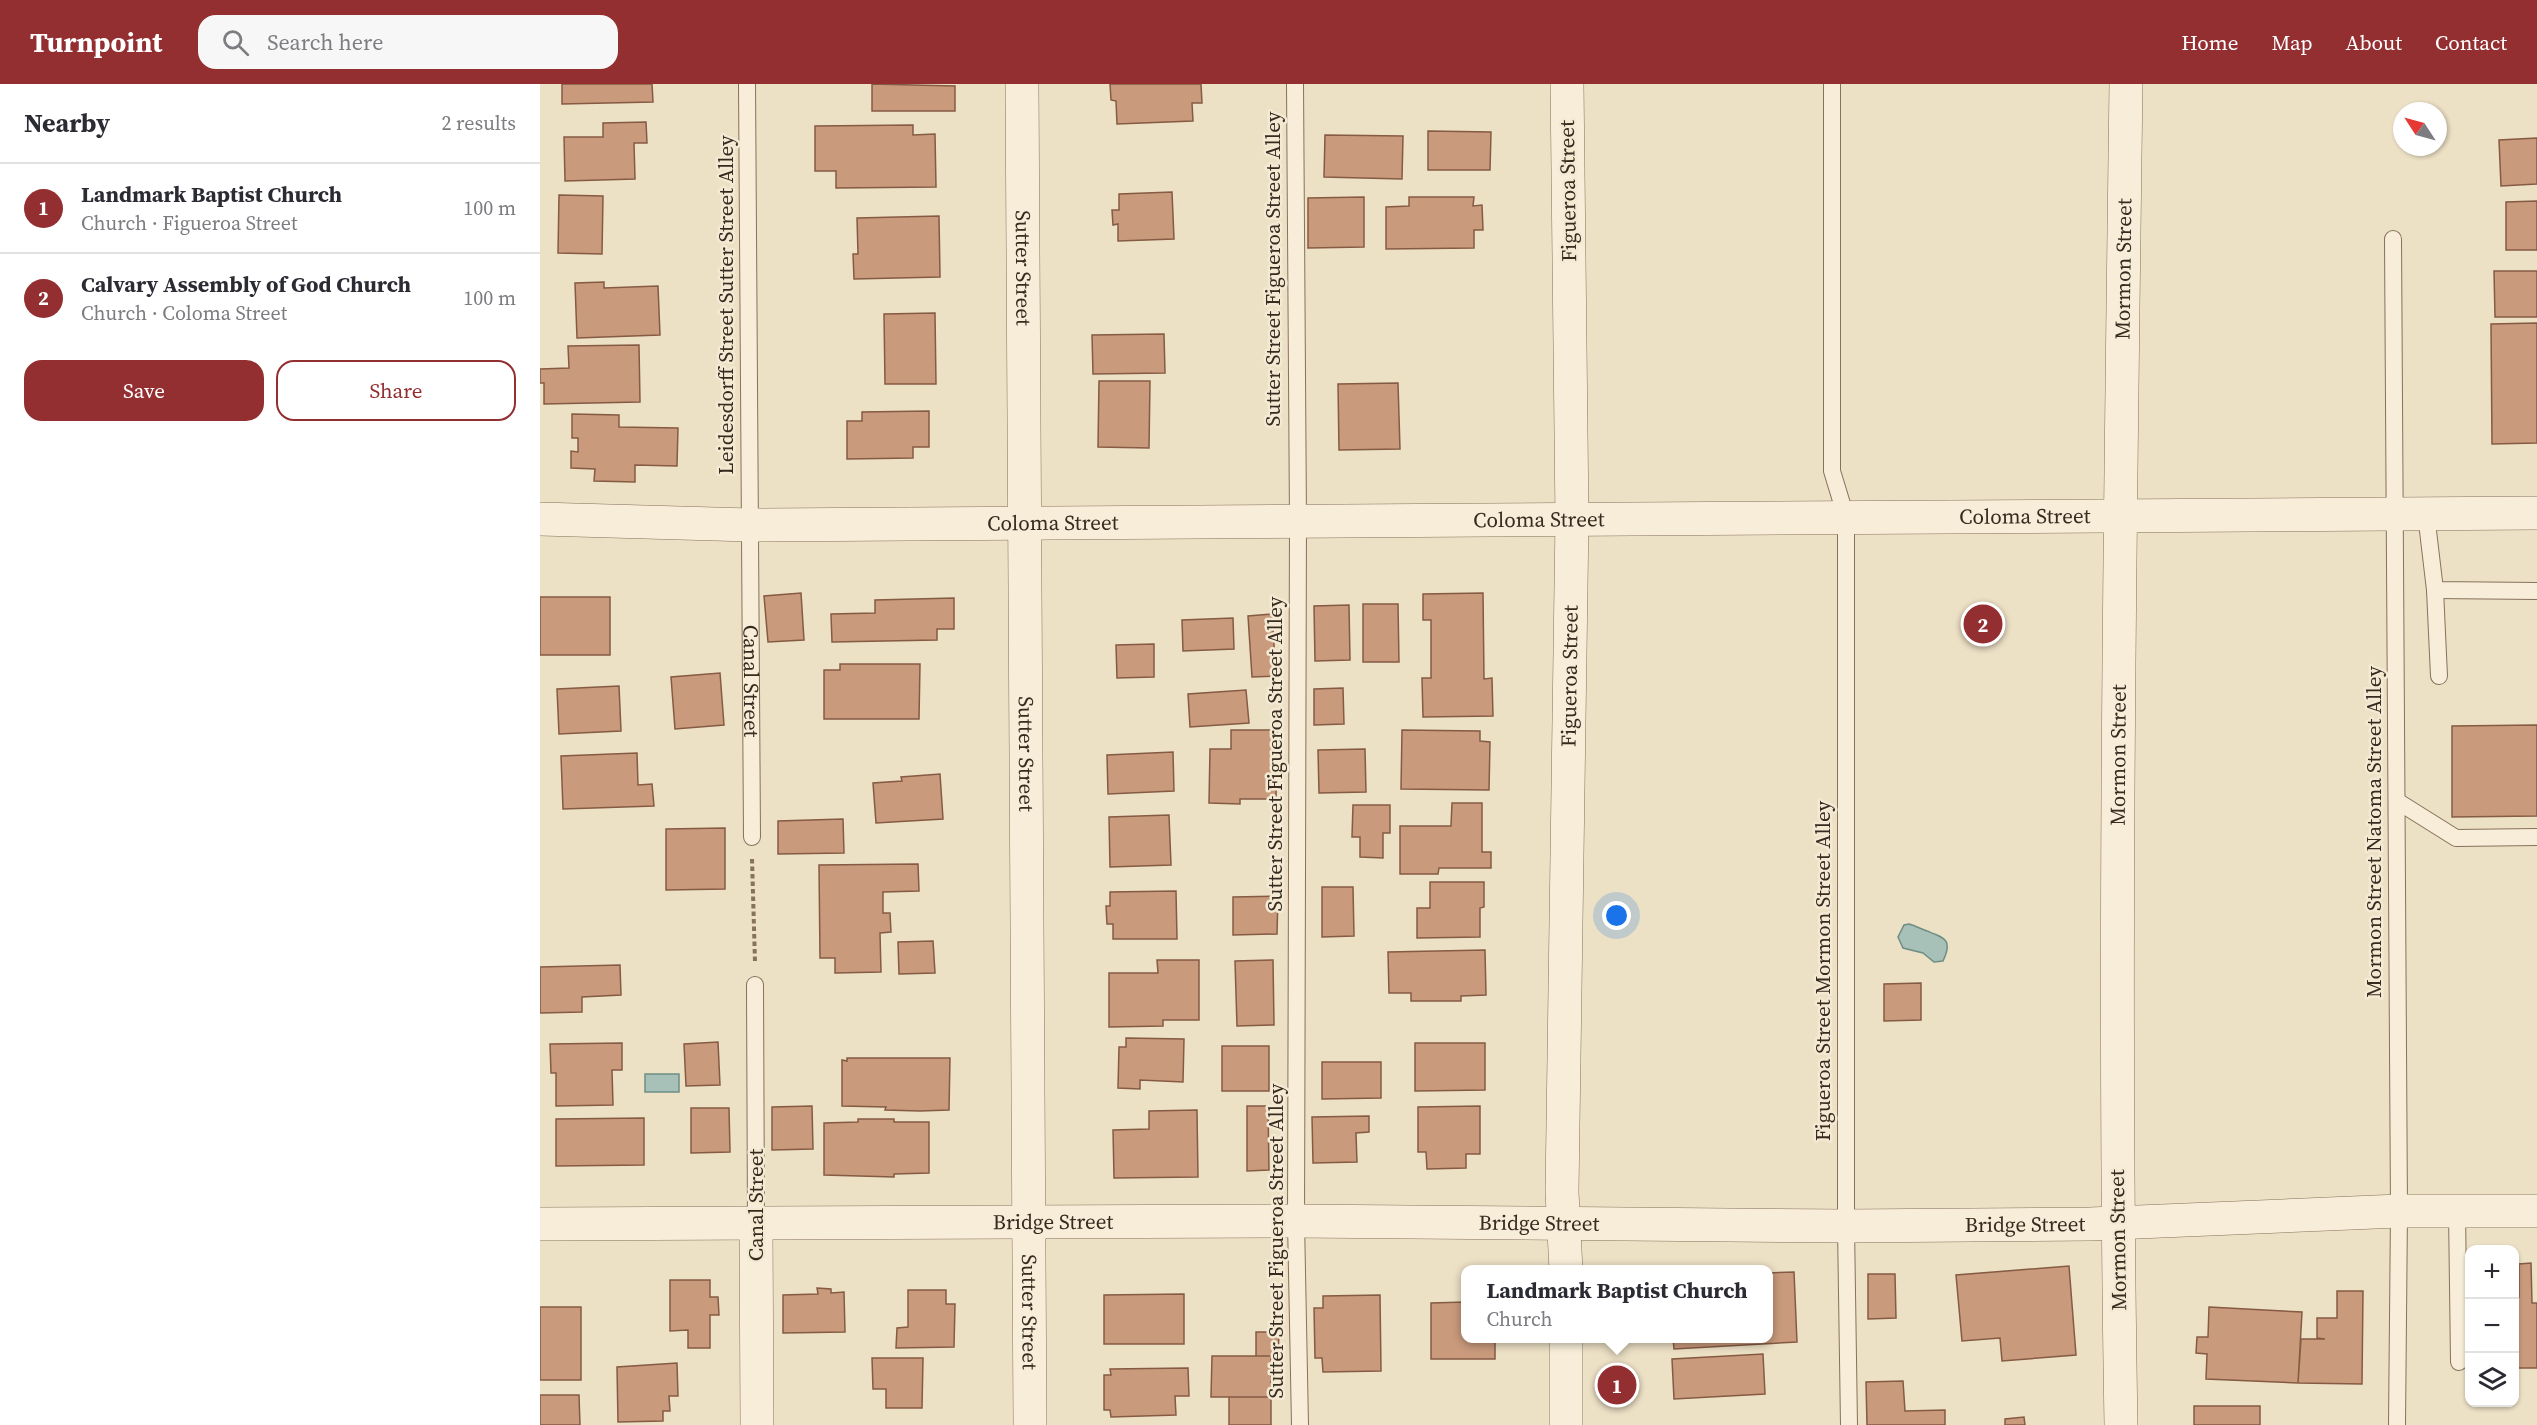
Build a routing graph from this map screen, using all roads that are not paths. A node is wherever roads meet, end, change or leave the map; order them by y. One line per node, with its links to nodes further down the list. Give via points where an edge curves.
1 (747, 84): 16 (lane, Leidesdorff Street Sutter Street Alley)
2 (1022, 84): 15 (street, Sutter Street)
3 (1295, 84): 14 (lane, Sutter Street Figueroa Street Alley)
4 (1567, 84): 13 (street, Figueroa Street)
5 (1832, 84): 11 (lane, Figueroa Street Mormon Street Alley, via 1833,471)
6 (2126, 84): 10 (street, Mormon Street)
7 (2393, 239): 9 (lane, Mormon Street Natoma Street Alley)
8 (2537, 513): 9 (street, Coloma Street)
9 (2410, 514): 10 (street, Coloma Street); 17 (lane); 20 (lane, Mormon Street Natoma Street Alley)
10 (2121, 515): 11 (street, Coloma Street); 30 (street, Mormon Street)
11 (1846, 517): 13 (street, Coloma Street); 33 (lane, Figueroa Street Mormon Street Alley)
12 (540, 519): 16 (street, Coloma Street)
13 (1572, 519): 14 (street, Coloma Street); 32 (street, Figueroa Street, via 1562,1192)
14 (1298, 522): 15 (street, Coloma Street); 28 (lane, Sutter Street Figueroa Street Alley)
15 (1024, 524): 16 (street, Coloma Street); 27 (street, Sutter Street)
16 (750, 525): 21 (lane, Canal Street)
17 (2435, 590): 18 (lane); 19 (lane)
18 (2537, 591)
19 (2439, 676)
20 (2397, 801): 22 (lane, via 2456,838); 24 (lane, Mormon Street Natoma Street Alley)
21 (752, 837)
22 (2537, 837)
23 (755, 986): 29 (lane, Canal Street)
24 (2399, 1211): 25 (street, Bridge Street); 30 (street, Bridge Street); 43 (lane, Mormon Street Natoma Street Alley)
25 (2457, 1211): 26 (street, Bridge Street); 36 (lane)
26 (2537, 1211)
27 (1028, 1221): 28 (street, Bridge Street); 29 (street, Bridge Street); 38 (street, Sutter Street)
28 (1296, 1221): 32 (street, Bridge Street); 39 (lane, Sutter Street Figueroa Street Alley)
29 (756, 1223): 31 (street, Bridge Street); 37 (street, Canal Street)
30 (2117, 1223): 33 (street, Bridge Street); 42 (street, Mormon Street)
31 (540, 1224)
32 (1565, 1224): 33 (street, Bridge Street); 34 (street, Figueroa Street)
33 (1846, 1226): 41 (lane, Figueroa Street Mormon Street Alley)
34 (1566, 1265)
35 (1566, 1343): 40 (street)
36 (2459, 1362)
37 (757, 1425)
38 (1030, 1425)
39 (1300, 1425)
40 (1566, 1425)
41 (1849, 1425)
42 (2121, 1425)
43 (2397, 1425)

